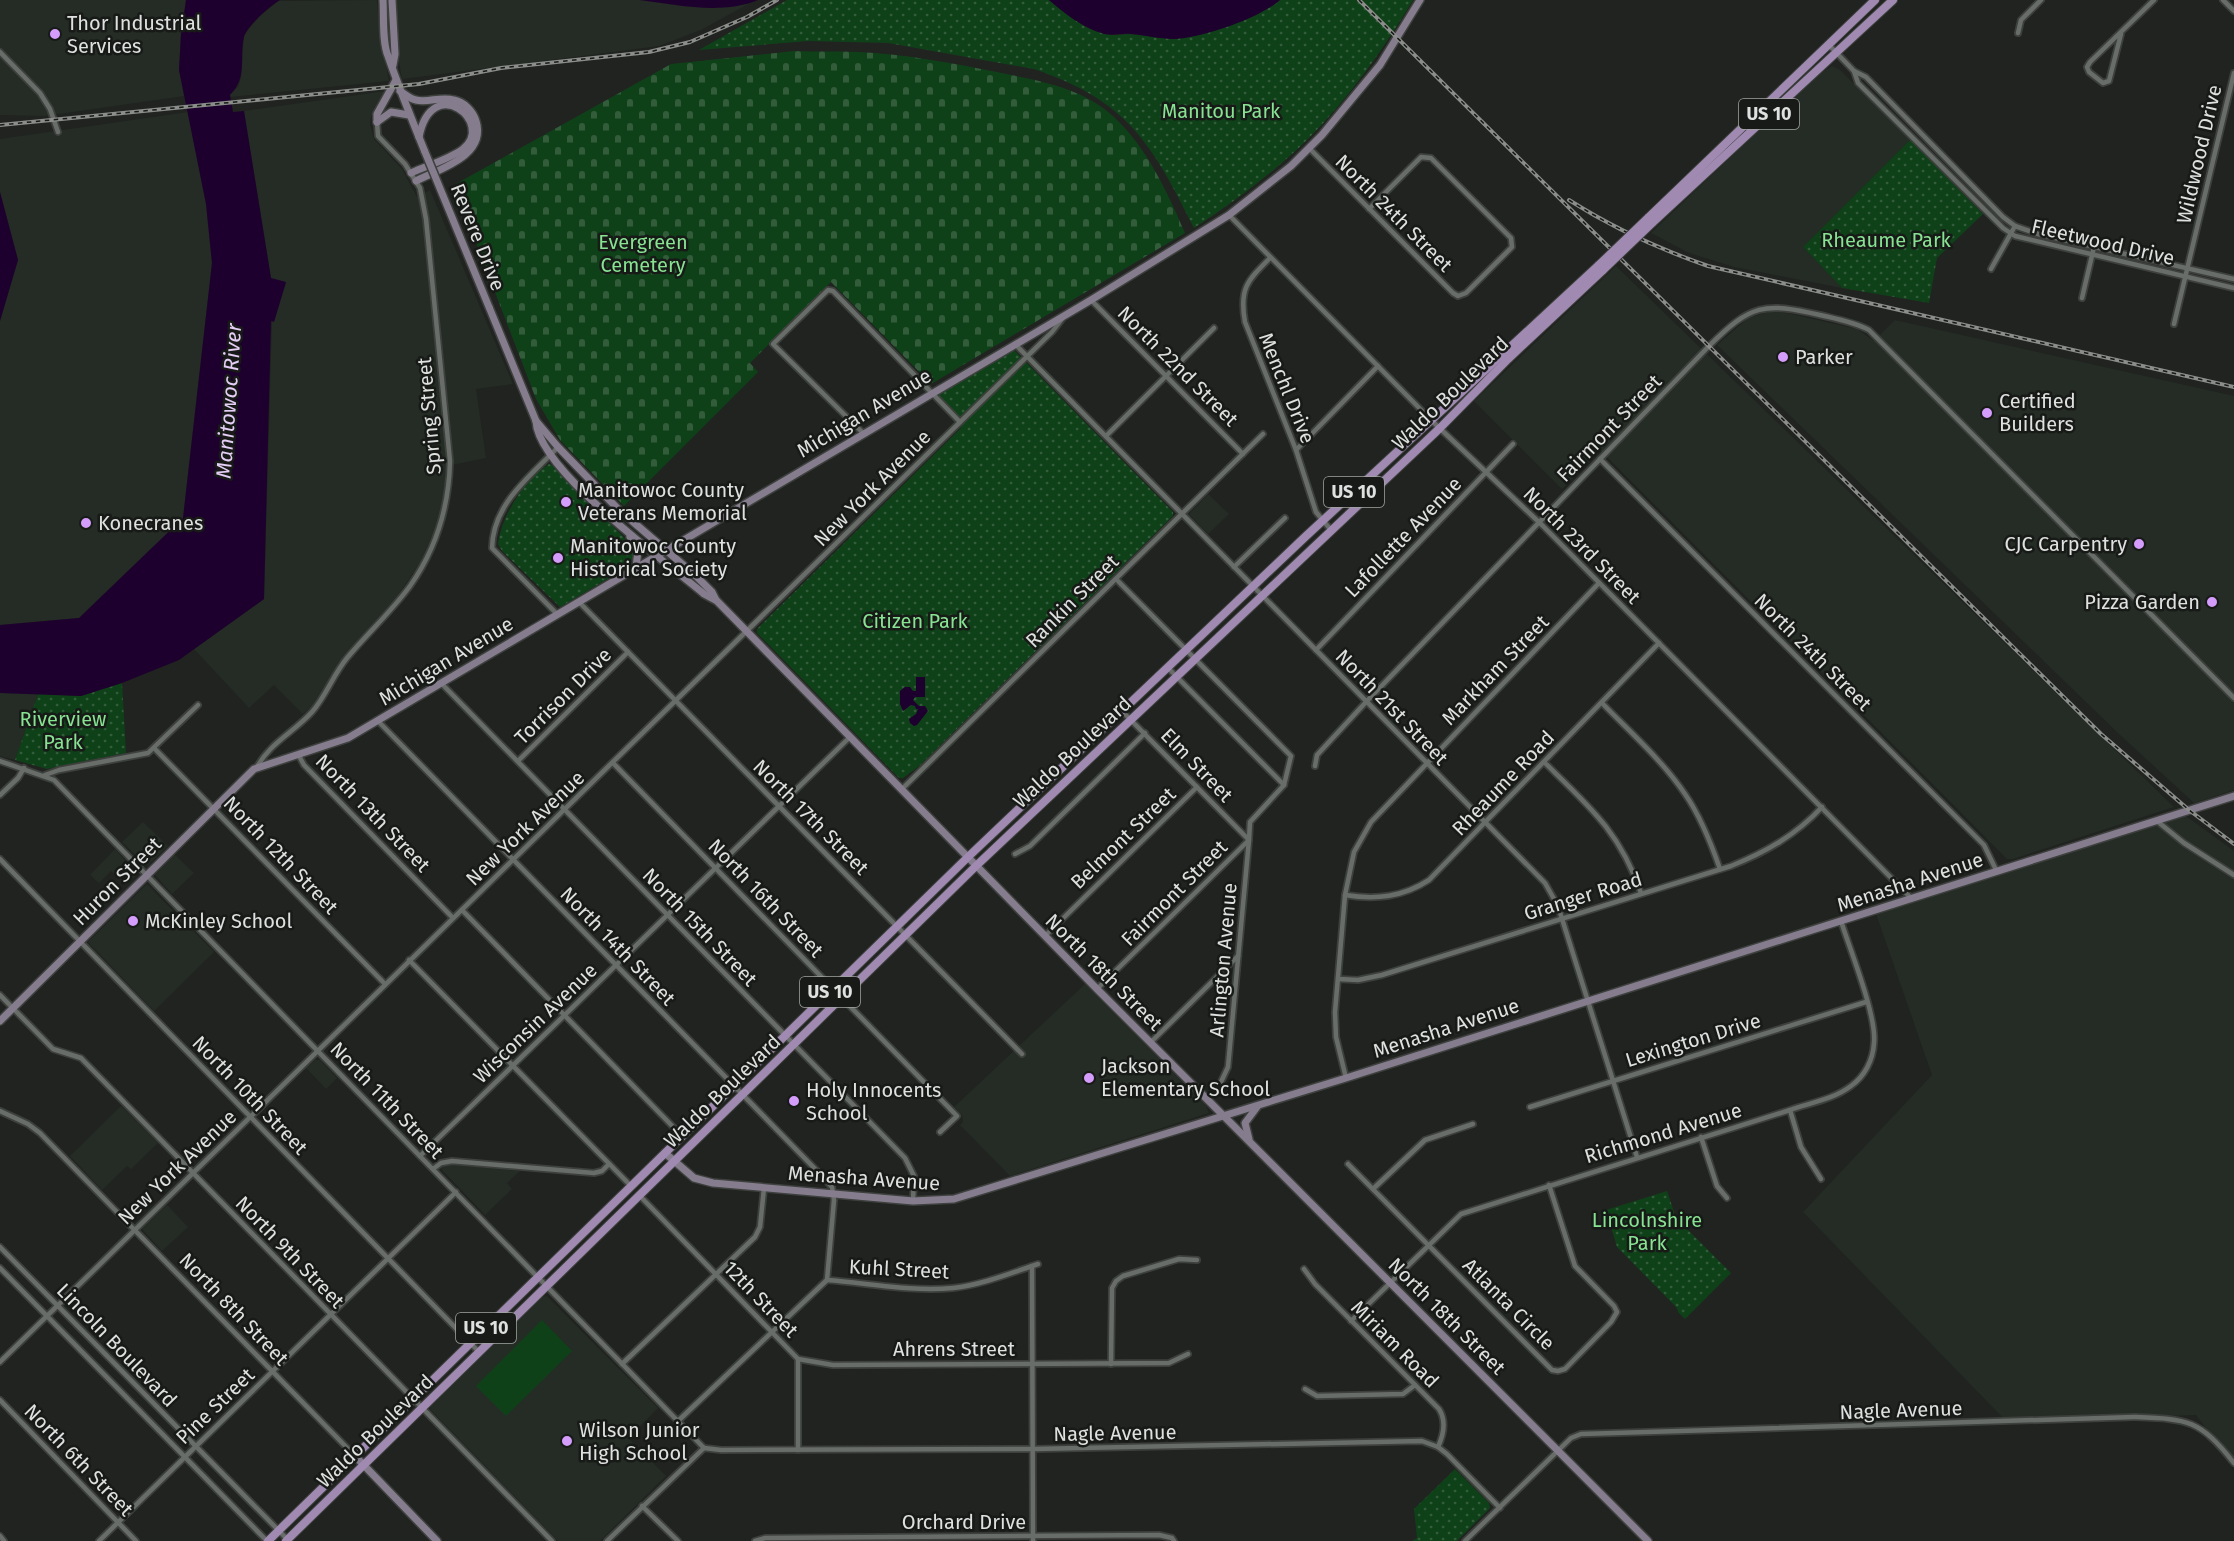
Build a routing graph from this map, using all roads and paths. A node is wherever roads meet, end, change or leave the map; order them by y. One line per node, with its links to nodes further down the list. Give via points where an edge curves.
1 (383, 0): 15 (street, Revere Drive, via 387,55)
2 (392, 0): 15 (street, Revere Drive)
3 (1420, 0): 24 (street, Michigan Avenue, via 1380,65)
4 (1875, 0): 12 (main road, Waldo Boulevard / US 10)
5 (1893, 0): 14 (main road, Waldo Boulevard / US 10)
6 (2041, 0): 10 (street, via 2021,20)
7 (2154, 0): 11 (street)
8 (2223, 0): 9 (street)
9 (2234, 11)
10 (2018, 33)
11 (2121, 34): 11 (street, via 2087,67 2103,83 2109,81 2112,73)
12 (1828, 44): 14 (street, Fleetwood Drive); 29 (main road, Waldo Boulevard / US 10)
13 (0, 52): 22 (street, via 40,93)
14 (1836, 53): 16 (street, Fleetwood Drive); 29 (main road, Waldo Boulevard / US 10)
15 (393, 65): 18 (street, Revere Drive)
16 (1854, 71): 30 (street, Fleetwood Drive, via 1866,77); 31 (street, Fleetwood Drive, via 1858,83)
17 (2234, 73): 36 (street, Wildwood Drive)
18 (396, 80): 19 (street, Revere Drive); 21 (street, via 376,114)
19 (400, 91): 20 (street, Revere Drive); 26 (street, via 418,101 461,102 472,112 477,125 477,139 468,153)
20 (410, 115): 21 (street, via 391,112); 23 (street, Revere Drive)
21 (376, 122): 25 (street, Spring Street, via 378,136)
22 (58, 132)
23 (419, 137): 25 (street, via 425,117 441,105 458,107 470,121 471,137 462,150); 52 (street, Revere Drive, bridge)
24 (1310, 149): 27 (street, North 24th Street); 28 (street, Michigan Avenue)
25 (411, 173): 26 (street, Spring Street)
26 (416, 181): 109 (street, Spring Street, via 426,219 450,461 445,512 436,538 410,585 345,660 312,711 265,753)
27 (1369, 208): 27 (street, North 24th Street, via 1421,158 1431,158 1511,238 1512,247 1466,293 1458,296)
28 (1229, 215): 34 (street, North 23rd Street); 42 (street, Michigan Avenue)
29 (1650, 221): 35 (main road, Waldo Boulevard / US 10, bridge)
30 (2015, 226): 31 (street); 32 (street, Fleetwood Drive)
31 (2011, 234): 33 (street, Fleetwood Drive); 37 (street)
32 (2094, 247): 33 (street); 36 (street, Fleetwood Drive)
33 (2092, 255): 38 (street, Fleetwood Drive); 41 (street)
34 (1270, 258): 48 (street, North 23rd Street); 60 (street, Menchl Drive, via 1252,277 1242,304 1245,322)
35 (1601, 267): 51 (main road, Waldo Boulevard / US 10); 54 (main road, Waldo Boulevard / US 10)
36 (2187, 268): 38 (street, Wildwood Drive); 39 (street, Fleetwood Drive)
37 (1991, 269)
38 (2185, 277): 40 (street, Fleetwood Drive); 44 (street, Wildwood Drive)
39 (2234, 279)
40 (2234, 288)
41 (2082, 298)
42 (1091, 300): 43 (street, Michigan Avenue); 49 (street, North 22nd Street)
43 (1068, 313): 46 (street, Michigan Avenue); 47 (street, New York Avenue)
44 (2174, 324)
45 (1214, 328): 49 (street)
46 (1015, 344): 47 (street, North 21st Street); 50 (street, Michigan Avenue)
47 (1027, 356): 53 (street, New York Avenue); 57 (street, North 21st Street)
48 (1378, 366): 51 (street, North 23rd Street); 60 (street)
49 (1166, 376): 57 (street); 61 (street, North 22nd Street)
50 (932, 392): 53 (street); 55 (street, Michigan Avenue); 55 (street, via 828,290 773,344)
51 (1431, 420): 54 (street, North 23rd Street); 67 (main road, Waldo Boulevard / US 10)
52 (536, 421): 59 (street, Revere Drive); 62 (street, Revere Drive, via 536,432)
53 (960, 422): 82 (street, New York Avenue)
54 (1440, 428): 64 (street, North 23rd Street); 70 (main road, Waldo Boulevard / US 10)
55 (863, 433): 71 (street, Michigan Avenue)
56 (1263, 434): 61 (street, Rankin Street)
57 (1106, 436): 65 (street, North 21st Street)
58 (1513, 444): 64 (street, Lafollette Avenue)
59 (558, 447): 62 (street); 71 (street, North 18th Street, via 617,508)
60 (1296, 450): 67 (street, Menchl Drive, via 1316,512)
61 (1243, 454): 65 (street, Rankin Street)
62 (550, 455): 69 (street, North 18th Street); 81 (street, via 505,504 492,536 492,548)
63 (1600, 459): 68 (street, Fairmont Street); 91 (street, Fairmont Street, via 1721,334 1746,314 1782,307 1855,323 1869,330); 131 (street, North 24th Street, via 1984,845)
64 (1486, 472): 68 (street, North 23rd Street); 85 (street, Lafollette Avenue)
65 (1182, 514): 74 (street, North 21st Street); 75 (street, Rankin Street)
66 (1285, 518): 74 (street)
67 (1323, 522): 70 (street, Menchl Drive); 77 (main road, Waldo Boulevard / US 10)
68 (1539, 522): 76 (street, North 23rd Street); 93 (street, Fairmont Street)
69 (625, 529): 72 (street, North 18th Street); 73 (street, via 638,551)
70 (1331, 531): 78 (main road, Waldo Boulevard / US 10)
71 (666, 549): 72 (street, Michigan Avenue); 79 (street, North 18th Street)
72 (656, 555): 73 (street, Michigan Avenue); 79 (street, North 18th Street)
73 (636, 567): 80 (street, Michigan Avenue)
74 (1234, 567): 77 (street, North 21st Street)
75 (1116, 579): 84 (street); 114 (street, Rankin Street)
76 (1599, 583): 83 (street, North 23rd Street); 107 (street, Markham Street)
77 (1253, 587): 78 (street, North 21st Street); 84 (main road, Waldo Boulevard / US 10)
78 (1262, 596): 85 (street, North 21st Street); 87 (main road, Waldo Boulevard / US 10)
79 (717, 601): 82 (street, North 18th Street)
80 (579, 602): 81 (street, Michigan Avenue); 86 (street, North 17th Street)
81 (557, 614): 90 (street, Michigan Avenue)
82 (747, 631): 92 (street, New York Avenue); 100 (street, North 18th Street)
83 (1659, 643): 94 (street, Rheaume Road); 118 (street, North 23rd Street)
84 (1186, 650): 87 (street); 88 (main road, Waldo Boulevard / US 10)
85 (1316, 650): 93 (street, North 21st Street)
86 (628, 652): 92 (street, North 17th Street); 104 (street, Torrison Drive)
87 (1196, 658): 89 (main road, Waldo Boulevard / US 10); 112 (street, via 1291,756)
88 (1168, 668): 89 (street); 96 (main road, Waldo Boulevard / US 10)
89 (1176, 676): 97 (main road, Waldo Boulevard / US 10); 112 (street)
90 (442, 684): 98 (street, Michigan Avenue); 104 (street, North 15th Street)
91 (2234, 698)
92 (676, 701): 106 (street, New York Avenue); 117 (street, North 17th Street)
93 (1366, 702): 107 (street, North 21st Street); 108 (street, Fairmont Street, via 1317,755)
94 (1602, 703): 105 (street, Rheaume Road); 130 (street, via 1659,760 1686,795)
95 (198, 705): 101 (street)
96 (1122, 711): 97 (street, Elm Street); 125 (main road, Waldo Boulevard / US 10)
97 (1131, 719): 99 (street, Elm Street); 128 (main road, Waldo Boulevard / US 10)
98 (378, 721): 102 (street, Michigan Avenue, via 348,738); 127 (street, North 14th Street)
99 (1145, 733): 113 (street, Elm Street); 124 (street, via 1030,846)
100 (850, 736): 114 (street, North 18th Street); 117 (street, Wisconsin Avenue)
101 (154, 748): 111 (street, via 148,753); 119 (street, North 12th Street)
102 (298, 754): 109 (street, Michigan Avenue); 139 (street, North 13th Street, via 304,765)
103 (0, 761): 110 (street)
104 (518, 761): 120 (street, North 15th Street)
105 (1544, 762): 122 (street, Rheaume Road); 134 (street, via 1614,836 1625,852)
106 (613, 763): 120 (street, New York Avenue); 129 (street, North 16th Street)
107 (1426, 764): 122 (street, North 21st Street); 135 (street, Markham Street, via 1361,837)
108 (1315, 766)
109 (257, 767): 119 (street, Huron Street)
110 (24, 768): 111 (street); 115 (street)
111 (45, 775): 132 (street, North 11th Street)
112 (1284, 785): 123 (street, Fairmont Street, via 1252,818)
113 (1197, 786): 123 (street, Elm Street); 144 (street, Belmont Street)
114 (902, 789): 125 (street, North 18th Street)
115 (0, 795)
116 (2234, 796): 121 (street, Menasha Avenue)
117 (779, 806): 129 (street, Wisconsin Avenue); 142 (street, North 17th Street)
118 (1822, 807): 130 (street, Granger Road, via 1778,844); 136 (street, North 23rd Street)
119 (214, 808): 132 (street, Huron Street); 150 (street, North 12th Street)
120 (565, 810): 127 (street, New York Avenue); 138 (street, North 15th Street)
121 (2157, 821): 131 (street, Menasha Avenue); 133 (street)
122 (1486, 823): 135 (street, Rheaume Road, via 1441,869 1414,889 1388,897); 140 (street, North 21st Street, via 1545,884)
123 (1249, 840): 146 (street, Arlington Avenue); 152 (street, Fairmont Street)
124 (1015, 854)
125 (968, 857): 128 (street, North 18th Street); 142 (main road, Waldo Boulevard / US 10)
126 (0, 859): 145 (street, North 10th Street)
127 (513, 860): 137 (street, New York Avenue); 148 (street, North 14th Street)
128 (976, 866): 143 (main road, Waldo Boulevard / US 10); 144 (street, North 18th Street)
129 (716, 867): 138 (street, Wisconsin Avenue); 151 (street, North 16th Street)
130 (1720, 869): 134 (street, Granger Road)
131 (1997, 872): 136 (street, Menasha Avenue)
132 (147, 875): 145 (street, Huron Street); 163 (street, North 11th Street)
133 (2234, 875)
134 (1641, 893): 140 (street, Granger Road)
135 (1345, 895): 149 (street, Markham Street)
136 (1912, 899): 141 (street, Menasha Avenue)
137 (462, 910): 139 (street, New York Avenue); 158 (street)
138 (667, 915): 148 (street, Wisconsin Avenue); 160 (street, North 15th Street)
139 (453, 918): 147 (street, New York Avenue)
140 (1562, 918): 149 (street, Granger Road, via 1382,975); 155 (street, North 21st Street)
141 (1841, 921): 155 (street, Menasha Avenue); 156 (street, Richmond Avenue)
142 (898, 926): 143 (street, North 17th Street); 151 (main road, Waldo Boulevard / US 10)
143 (906, 934): 154 (main road, Waldo Boulevard / US 10); 164 (street, North 17th Street)
144 (1045, 936): 152 (street, North 18th Street)
145 (80, 941): 157 (street, Huron Street); 176 (street, North 10th Street)
146 (1239, 955): 161 (street); 168 (street, Arlington Avenue, via 1228,1067)
147 (410, 960): 150 (street, New York Avenue); 165 (street)
148 (615, 966): 158 (street, Wisconsin Avenue); 169 (street, North 14th Street)
149 (1338, 979): 166 (street, Markham Street, via 1336,1037)
150 (385, 984): 163 (street, New York Avenue)
151 (834, 988): 154 (street, North 16th Street); 160 (main road, Waldo Boulevard / US 10)
152 (1097, 989): 161 (street, North 18th Street)
153 (0, 995): 157 (street, North 9th Street)
154 (842, 997): 162 (main road, Waldo Boulevard / US 10); 178 (street, North 16th Street, via 957,1116)
155 (1587, 1000): 166 (street, Menasha Avenue); 167 (street, North 21st Street)
156 (1866, 1002): 167 (street, Lexington Drive); 173 (street, Richmond Avenue, via 1874,1027 1874,1044 1865,1073 1840,1093)
157 (13, 1008): 159 (street, Huron Street); 189 (street, North 9th Street, via 53,1049 81,1058)
158 (564, 1016): 165 (street, Wisconsin Avenue); 179 (street)
159 (0, 1021)
160 (785, 1036): 162 (street, North 15th Street); 169 (main road, Waldo Boulevard / US 10)
161 (1150, 1043): 175 (street, North 18th Street)
162 (794, 1044): 170 (main road, Waldo Boulevard / US 10); 199 (street, North 15th Street, via 905,1158 914,1176)
163 (318, 1050): 176 (street, New York Avenue); 183 (street, North 11th Street)
164 (1022, 1054)
165 (513, 1066): 183 (street, Wisconsin Avenue); 186 (street)
166 (1346, 1078): 171 (street, Menasha Avenue)
167 (1613, 1081): 172 (street, Lexington Drive); 184 (street, North 21st Street)
168 (1221, 1082)
169 (734, 1086): 170 (street, North 14th Street); 179 (main road, Waldo Boulevard / US 10)
170 (742, 1095): 185 (main road, Waldo Boulevard / US 10); 196 (street, North 14th Street, via 822,1176)
171 (1260, 1104): 175 (street, Menasha Avenue); 181 (street, via 1245,1123)
172 (1530, 1107)
173 (1790, 1110): 180 (street, Richmond Avenue); 190 (street, via 1801,1147)
174 (0, 1111): 200 (street, North 8th Street, via 40,1133)
175 (1224, 1115): 181 (street, North 18th Street); 199 (street, Menasha Avenue, via 954,1199)
176 (250, 1116): 189 (street, New York Avenue); 203 (street, North 10th Street)
177 (1473, 1124): 194 (street, via 1425,1140)
178 (940, 1132)
179 (682, 1137): 182 (main road, Waldo Boulevard / US 10)
180 (1701, 1137): 184 (street, Richmond Avenue); 198 (street, via 1717,1186)
181 (1250, 1142): 212 (street, North 18th Street)
182 (665, 1153): 185 (street, Menasha Avenue); 192 (main road, Waldo Boulevard / US 10)
183 (420, 1156): 188 (street, North 11th Street)
184 (1637, 1157): 191 (street, Richmond Avenue)
185 (674, 1162): 193 (street, Menasha Avenue, via 699,1180); 197 (main road, Waldo Boulevard / US 10)
186 (609, 1164): 188 (street, via 594,1173 452,1161 440,1163); 192 (street)
187 (1348, 1164): 194 (street)
188 (434, 1169): 195 (street, North 11th Street)
189 (193, 1173): 200 (street, New York Avenue); 216 (street, North 9th Street)
190 (1821, 1179)
191 (1549, 1185): 201 (street, Richmond Avenue, via 1461,1214); 201 (street, Atlanta Circle, via 1575,1266 1617,1312 1562,1370 1552,1370)
192 (631, 1186): 210 (main road, Waldo Boulevard / US 10)
193 (764, 1188): 196 (street, Menasha Avenue); 209 (street, via 758,1233)
194 (1373, 1189): 201 (street)
195 (456, 1192): 203 (street, Pine Street); 210 (street, North 11th Street)
196 (834, 1194): 199 (street, Menasha Avenue); 211 (street)
197 (639, 1195): 209 (street, 12th Street); 213 (main road, Waldo Boulevard / US 10)
198 (1727, 1198)
199 (913, 1201)
200 (134, 1230): 214 (street, New York Avenue); 227 (street, North 8th Street)
201 (1428, 1245): 212 (street, Richmond Avenue)
202 (0, 1246): 214 (street, Lincoln Boulevard)
203 (388, 1258): 216 (street, Pine Street); 219 (street, North 10th Street)
204 (1197, 1260): 226 (street, via 1179,1258 1116,1281 1112,1288)
205 (1038, 1264): 206 (street, Kuhl Street)
206 (1032, 1266): 211 (street, Kuhl Street, via 951,1288); 225 (street)
207 (0, 1268): 215 (street, Lincoln Boulevard)
208 (1304, 1269): 217 (street, Miriam Road)
209 (717, 1275): 218 (street, 12th Street); 224 (street)
210 (538, 1277): 213 (street, North 11th Street); 219 (main road, Waldo Boulevard / US 10)
211 (826, 1280): 218 (street)
212 (1390, 1282): 217 (street, Richmond Avenue); 239 (street, North 18th Street)
213 (546, 1286): 220 (main road, Waldo Boulevard / US 10); 224 (street, North 11th Street)
214 (57, 1305): 215 (street, New York Avenue); 234 (street, Lincoln Boulevard)
215 (47, 1315): 223 (street, New York Avenue); 240 (street, Lincoln Boulevard)
216 (330, 1315): 227 (street, Pine Street); 231 (street, North 9th Street)
217 (1351, 1321): 228 (street, Miriam Road)
218 (772, 1332): 222 (street, 12th Street); 233 (street)
219 (471, 1343): 220 (street, North 10th Street); 231 (main road, Waldo Boulevard / US 10)
220 (479, 1352): 232 (main road, Waldo Boulevard / US 10)
221 (1188, 1354): 226 (street, Ahrens Street, via 1169,1362)
222 (798, 1359): 225 (street, Ahrens Street, via 833,1365); 238 (street, 12th Street)
223 (0, 1362)
224 (622, 1364): 233 (street, North 11th Street)
225 (1032, 1364): 226 (street, Ahrens Street); 237 (street)
226 (1111, 1364)
227 (272, 1371): 234 (street, Pine Street); 241 (street, North 8th Street)
228 (1415, 1384): 229 (street, via 1403,1394 1317,1396); 235 (street, Miriam Road, via 1443,1415)
229 (1305, 1389)
230 (0, 1400): 246 (street, North 6th Street)
231 (413, 1400): 232 (street, North 9th Street); 241 (main road, Waldo Boulevard / US 10)
232 (422, 1408): 243 (main road, Waldo Boulevard / US 10); 257 (street, North 9th Street)
233 (678, 1421): 236 (street, North 11th Street)
234 (195, 1446): 240 (street, Pine Street); 247 (street, Lincoln Boulevard)
235 (1438, 1447): 237 (street, Nagle Avenue, via 1414,1440); 245 (street)
236 (704, 1448): 238 (street, Nagle Avenue); 244 (street)
237 (1033, 1449): 238 (street, Nagle Avenue); 249 (street)
238 (798, 1450)
239 (1558, 1451): 242 (street, Nagle Avenue, via 1581,1434 2134,1417 2193,1423 2210,1435); 245 (street, Nagle Avenue); 262 (street, North 18th Street)
240 (185, 1456): 246 (street, Pine Street); 255 (street, Lincoln Boulevard)
241 (355, 1456): 243 (street, North 8th Street); 247 (main road, Waldo Boulevard / US 10)
242 (2234, 1463)
243 (364, 1465): 251 (main road, Waldo Boulevard / US 10); 256 (street, North 8th Street)
244 (642, 1506): 258 (street); 259 (street)
245 (1500, 1508): 261 (street, Nagle Avenue)
246 (118, 1522): 253 (street, Pine Street); 254 (street, North 6th Street)
247 (279, 1531): 251 (street, Lincoln Boulevard); 255 (main road, Waldo Boulevard / US 10)
248 (0, 1536): 252 (street)
249 (1033, 1539): 250 (street, Orchard Drive, via 1160,1535); 260 (street, Orchard Drive)
250 (1173, 1539)
251 (287, 1540)
252 (4, 1541)
253 (99, 1541)
254 (136, 1541)
255 (268, 1541)
256 (437, 1541)
257 (552, 1541)
258 (608, 1541)
259 (678, 1541)
260 (755, 1541)
261 (1465, 1541)
262 (1648, 1541)

